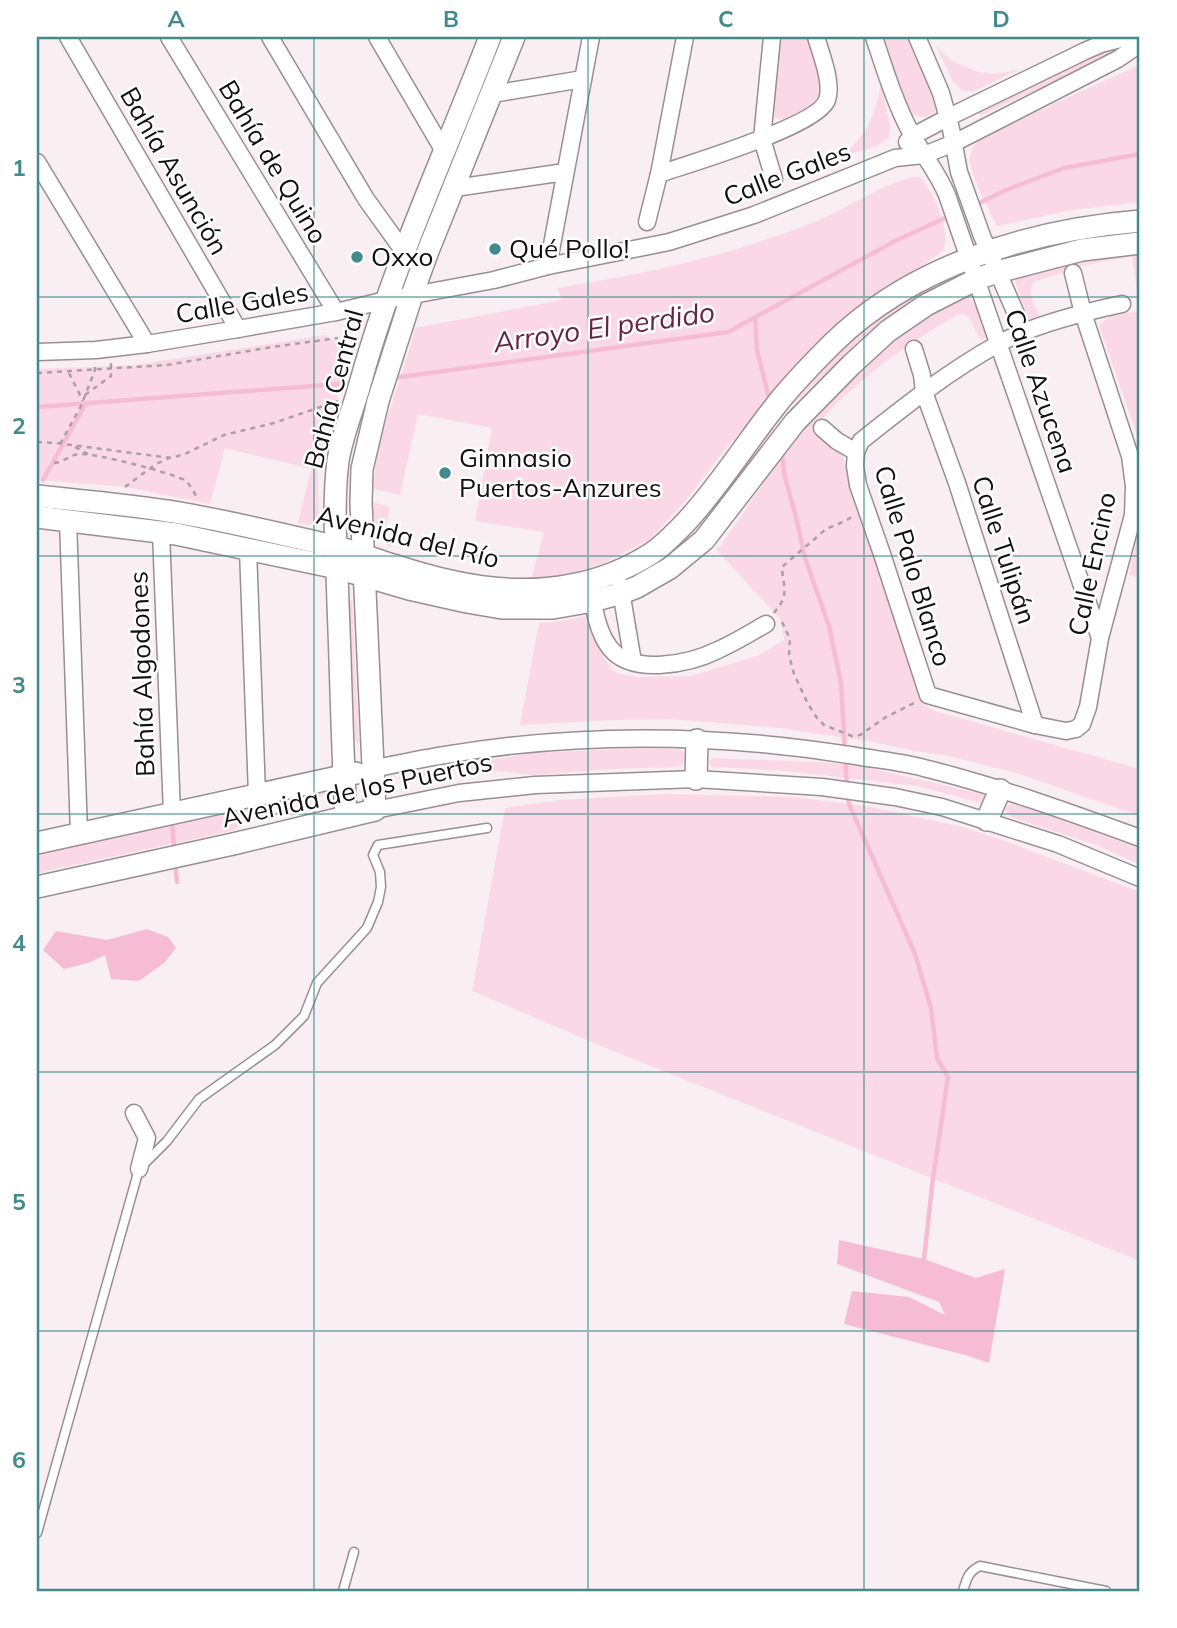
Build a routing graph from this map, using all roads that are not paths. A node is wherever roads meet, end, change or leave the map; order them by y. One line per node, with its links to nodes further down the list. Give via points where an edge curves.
1 (68, 37): 43 (street, Bahía Asunción)
2 (169, 37): 41 (street, Bahía de Quino)
3 (270, 37): 33 (street)
4 (377, 37): 21 (street)
5 (514, 37): 16 (street, Bahía Central)
6 (591, 37): 15 (street)
7 (685, 37): 26 (street)
8 (772, 37): 19 (street)
9 (816, 37): 19 (street, via 829,84 823,108)
10 (874, 37): 18 (street)
11 (918, 37): 17 (street)
12 (1128, 37): 17 (street, Calle Gales, via 1085,51)
13 (484, 41): 21 (street, Bahía Central)
14 (1140, 44): 20 (street, Calle Gales)
15 (583, 79): 16 (street); 25 (street)
16 (492, 94): 28 (street, Bahía Central)
17 (948, 117): 18 (street, Calle Gales); 20 (street)
18 (913, 136): 22 (street); 23 (street, Calle Gales)
19 (762, 139): 26 (street); 27 (street)
20 (954, 143): 22 (street, Calle Gales); 32 (street)
21 (445, 153): 33 (street, Bahía Central)
22 (924, 155): 23 (street, Calle Gales); 32 (street)
23 (895, 158): 34 (street, Calle Gales, via 754,215 669,242)
24 (37, 162): 47 (street)
25 (565, 172): 28 (street); 34 (street)
26 (659, 174): 30 (street)
27 (774, 179)
28 (455, 188): 35 (street, Bahía Central)
29 (1140, 221): 32 (street, Avenida del Río)
30 (647, 222)
31 (1140, 243): 37 (street, Avenida del Río, via 1083,250)
32 (976, 246): 37 (street); 53 (street, Avenida del Río, via 864,317 833,343)
33 (403, 253): 35 (street); 39 (street, Bahía Central)
34 (548, 266): 38 (street, Calle Gales)
35 (420, 272): 38 (street, Bahía Central)
36 (1073, 273): 42 (street, Calle Encino)
37 (987, 275): 44 (street, Calle Azucena); 46 (street, Calle Azucena); 54 (street, Avenida del Río, via 926,305 888,331)
38 (412, 295): 39 (street, Calle Gales); 52 (street, Bahía Central)
39 (386, 300): 41 (street, Calle Gales); 51 (street, Bahía Central)
40 (1122, 304): 42 (street)
41 (336, 312): 43 (street, Calle Gales)
42 (1083, 313): 44 (street); 68 (street, Calle Encino, via 1130,456 1134,486 1133,515)
43 (238, 329): 47 (street, Calle Gales)
44 (1024, 332): 46 (street)
45 (37, 336): 49 (street)
46 (999, 343): 50 (street); 68 (street, Calle Azucena)
47 (147, 344): 49 (street, Calle Gales)
48 (914, 349): 50 (street, Calle Tulipán)
49 (42, 352)
50 (924, 392): 56 (street); 71 (street, Calle Tulipán)
51 (350, 401): 52 (street); 62 (street, Bahía Central, via 338,460)
52 (377, 406): 63 (street, Bahía Central, via 362,469)
53 (774, 407): 54 (street); 64 (street, Avenida del Río, via 673,536)
54 (795, 422): 66 (street, Avenida del Río, via 704,540 670,568)
55 (822, 428): 56 (street, via 837,441)
56 (858, 447): 71 (street, Calle Palo Blanco, via 858,485 928,695)
57 (37, 496): 60 (street, Avenida del Río, via 104,503)
58 (37, 517): 59 (street, Avenida del Río)
59 (68, 520): 60 (street, Avenida del Río); 83 (street)
60 (172, 526): 61 (street, Avenida del Río); 62 (street, Avenida del Río, via 241,525); 79 (street, Bahía Algodones)
61 (248, 549): 62 (street, Avenida del Río); 77 (street)
62 (337, 558): 63 (street, Avenida del Río); 74 (street, Bahía Central)
63 (364, 565): 65 (street, Avenida del Río, via 409,590 502,608); 73 (street, Bahía Central)
64 (618, 570): 65 (street, Avenida del Río); 66 (street)
65 (591, 592): 66 (street, Avenida del Río); 69 (street, via 609,646)
66 (622, 593): 69 (street)
67 (766, 624): 69 (street, via 716,652 655,666)
68 (1100, 638): 70 (street, Calle Encino)
69 (632, 662)
70 (1088, 707): 71 (street, Calle Palo Blanco, via 1076,729)
71 (1035, 725)
72 (697, 740): 73 (street, Avenida de los Puertos, via 523,745); 75 (street); 76 (street, Avenida de los Puertos, via 819,750 922,767)
73 (372, 769): 74 (street, Avenida de los Puertos); 78 (street, Bahía Central)
74 (344, 777): 77 (street, Avenida de los Puertos); 80 (street, Bahía Central)
75 (696, 779): 78 (street, Avenida de los Puertos, via 491,789); 81 (street, Avenida de los Puertos, via 847,790)
76 (1000, 790): 81 (street); 84 (street, Avenida de los Puertos)
77 (257, 795): 79 (street, Avenida de los Puertos)
78 (375, 810): 80 (street, Avenida de los Puertos)
79 (172, 814): 83 (street, Avenida de los Puertos)
80 (346, 816): 87 (street, Avenida de los Puertos)
81 (987, 820): 86 (street, Avenida de los Puertos)
82 (487, 828): 89 (lane, via 378,845 373,855 381,887 367,928 317,983 304,1016 275,1045 199,1099)
83 (79, 833): 85 (street, Avenida de los Puertos)
84 (1140, 838)
85 (37, 843)
86 (1140, 878)
87 (37, 887)
88 (134, 1113): 89 (street, via 147,1138)
89 (139, 1169): 90 (lane)
90 (37, 1533)
91 (354, 1552): 92 (lane)
92 (343, 1591)
93 (963, 1591): 94 (lane, via 972,1570 980,1566)
94 (1106, 1591)

